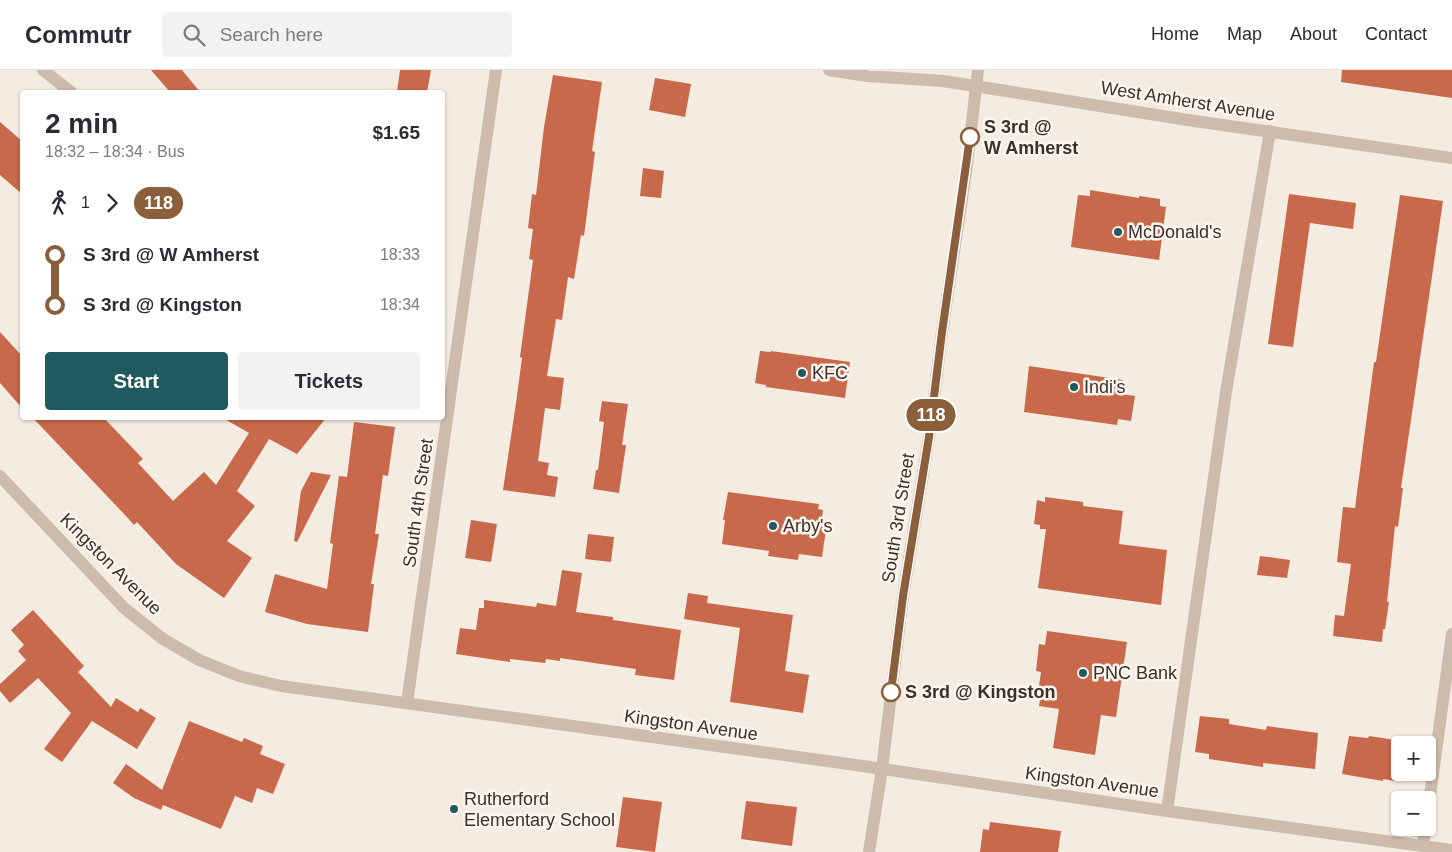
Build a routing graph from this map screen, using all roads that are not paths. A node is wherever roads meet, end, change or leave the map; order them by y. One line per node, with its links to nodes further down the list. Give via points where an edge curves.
1 (43, 70): 6 (street)
2 (496, 70): 9 (street, South 4th Street)
3 (829, 70): 5 (street, West Amherst Avenue)
4 (978, 70): 5 (street, South 3rd Street)
5 (976, 86): 7 (street, West Amherst Avenue); 15 (street, South 3rd Street, via 929,437 903,596)
6 (68, 90)
7 (1270, 132): 8 (street, West Amherst Avenue); 17 (street, via 1226,392)
8 (1452, 158)
9 (448, 370): 10 (street, South 4th Street)
10 (445, 394)
11 (442, 420): 14 (street, South 4th Street)
12 (0, 476): 14 (street, Kingston Avenue, via 124,608 163,639 199,660 239,676 281,686)
13 (1452, 634): 16 (street)
14 (407, 703): 15 (street, Kingston Avenue)
15 (882, 769): 17 (street, Kingston Avenue); 21 (street, South 3rd Street)
16 (1431, 791)
17 (1167, 810): 19 (street, Kingston Avenue)
18 (1424, 836): 19 (street)
19 (1423, 846): 20 (street, Kingston Avenue)
20 (1452, 850)
21 (869, 852)

